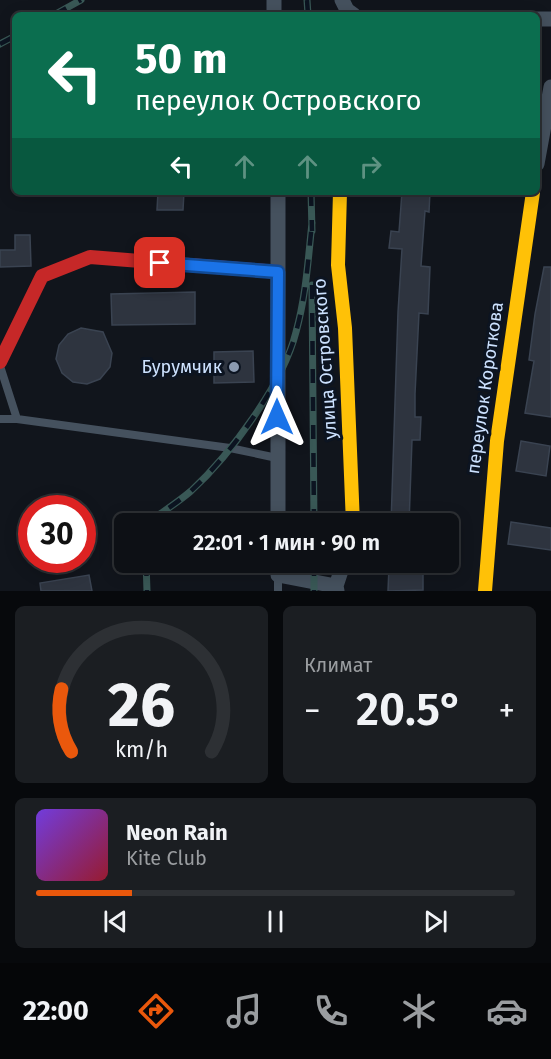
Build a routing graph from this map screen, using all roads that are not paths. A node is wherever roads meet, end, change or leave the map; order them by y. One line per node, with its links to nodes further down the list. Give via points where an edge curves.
1 (551, 87): 2 (street)
2 (540, 148)
3 (278, 195): 6 (street)
4 (340, 195): 13 (street, улица Островского, via 338,265 345,328)
5 (533, 195): 17 (street, переулок Короткова, via 502,386)
6 (278, 272): 7 (street, via 90,257 42,276); 11 (street)
7 (0, 362)
8 (0, 366): 10 (lane)
9 (0, 419): 10 (lane)
10 (17, 419): 11 (lane)
11 (277, 458): 12 (street)
12 (278, 513)
13 (353, 513)
14 (341, 573): 16 (street)
15 (278, 576): 16 (street)
16 (336, 589)
17 (484, 591)

